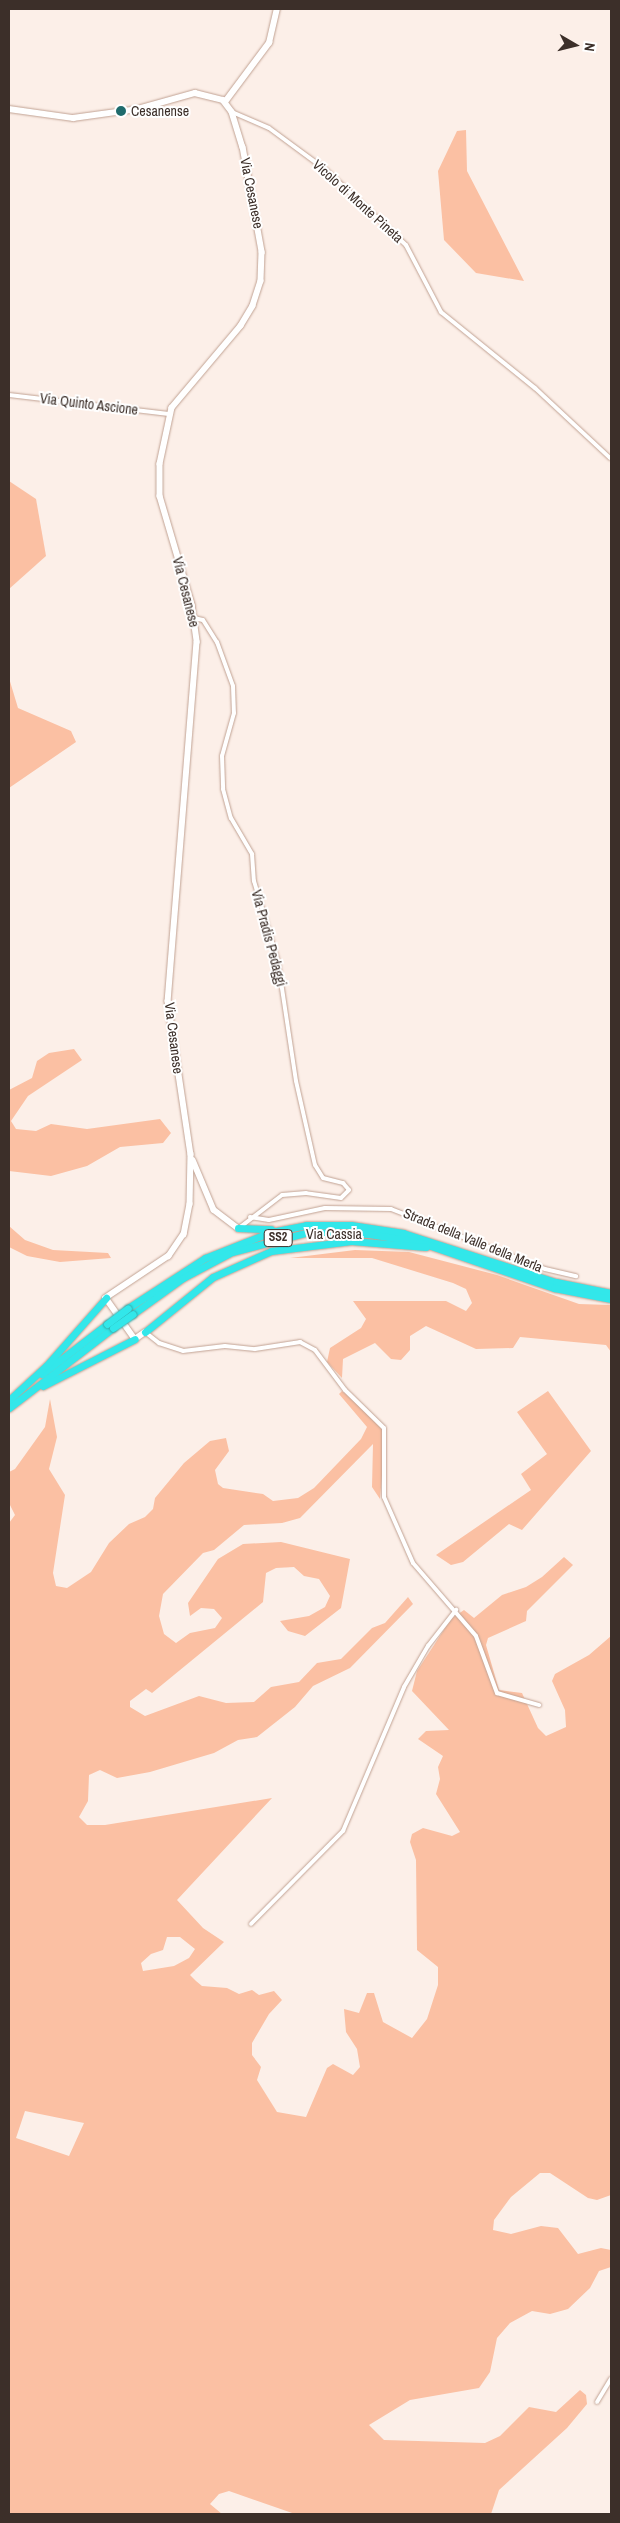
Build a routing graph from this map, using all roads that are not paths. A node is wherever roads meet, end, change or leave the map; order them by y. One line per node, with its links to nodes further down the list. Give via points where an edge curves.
1 (277, 9): 2 (street, via 270,43)
2 (225, 102): 3 (street, via 195,93 138,109 73,118); 4 (street, Via Cesanese)
3 (9, 109)
4 (232, 112): 6 (street, Via Cesanese, via 248,167 260,234 259,288 244,322 187,387); 7 (street, Vicolo di Monte Pineta, via 280,134 347,190 406,245 441,312 535,388)
5 (9, 394): 6 (street, Via Quinto Ascione)
6 (169, 414): 8 (street, Via Cesanese, via 160,491)
7 (610, 458)
8 (194, 618): 9 (street, Via Cesanese, via 198,664 168,1001); 10 (street, Via Pradis Pedaggi, via 204,621 217,642 233,686 233,718 222,756 223,789 232,821 252,854 254,881 278,962 296,1081 315,1165 322,1177 343,1183 349,1190 341,1198 284,1194)
9 (191, 1154): 12 (street, via 209,1203 222,1220); 16 (street, Via Cesanese, via 190,1215 181,1240 164,1260)
10 (250, 1217): 12 (street, Via Pradis Pedaggi); 14 (street, Strada della Valle della Merla, via 269,1220 325,1208 391,1209 545,1269)
11 (306, 1225): 12 (highway); 15 (highway, Via Cassia / SS2, via 351,1225 403,1233 556,1282); 18 (highway, Via Cassia / SS2, via 271,1232 205,1258)
12 (238, 1228)
13 (441, 1249): 17 (highway, Via Cassia / SS2, via 554,1288); 18 (highway, Via Cassia / SS2, via 401,1238 353,1233 309,1232 276,1238 206,1264); 20 (highway, via 351,1241 271,1251 213,1278)
14 (576, 1276)
15 (611, 1293)
16 (106, 1298): 21 (street); 23 (highway, via 46,1366)
17 (611, 1300)
18 (130, 1311): 19 (highway, Via Cassia / SS2, bridge)
19 (110, 1326): 22 (highway, Via Cassia / SS2); 23 (highway, Via Cassia / SS2)
20 (145, 1332): 21 (street); 25 (street, via 159,1343 183,1351 225,1346 255,1349 300,1342 315,1350 345,1390 383,1426 386,1505 413,1563)
21 (135, 1339): 22 (highway)
22 (25, 1396): 24 (highway, Via Cassia / SS2)
23 (9, 1400)
24 (9, 1408)
25 (456, 1610): 26 (street, via 478,1640 497,1693); 27 (street, via 408,1680 343,1831)
26 (540, 1705)
27 (251, 1924)
28 (611, 2379): 29 (street)
29 (597, 2402)

